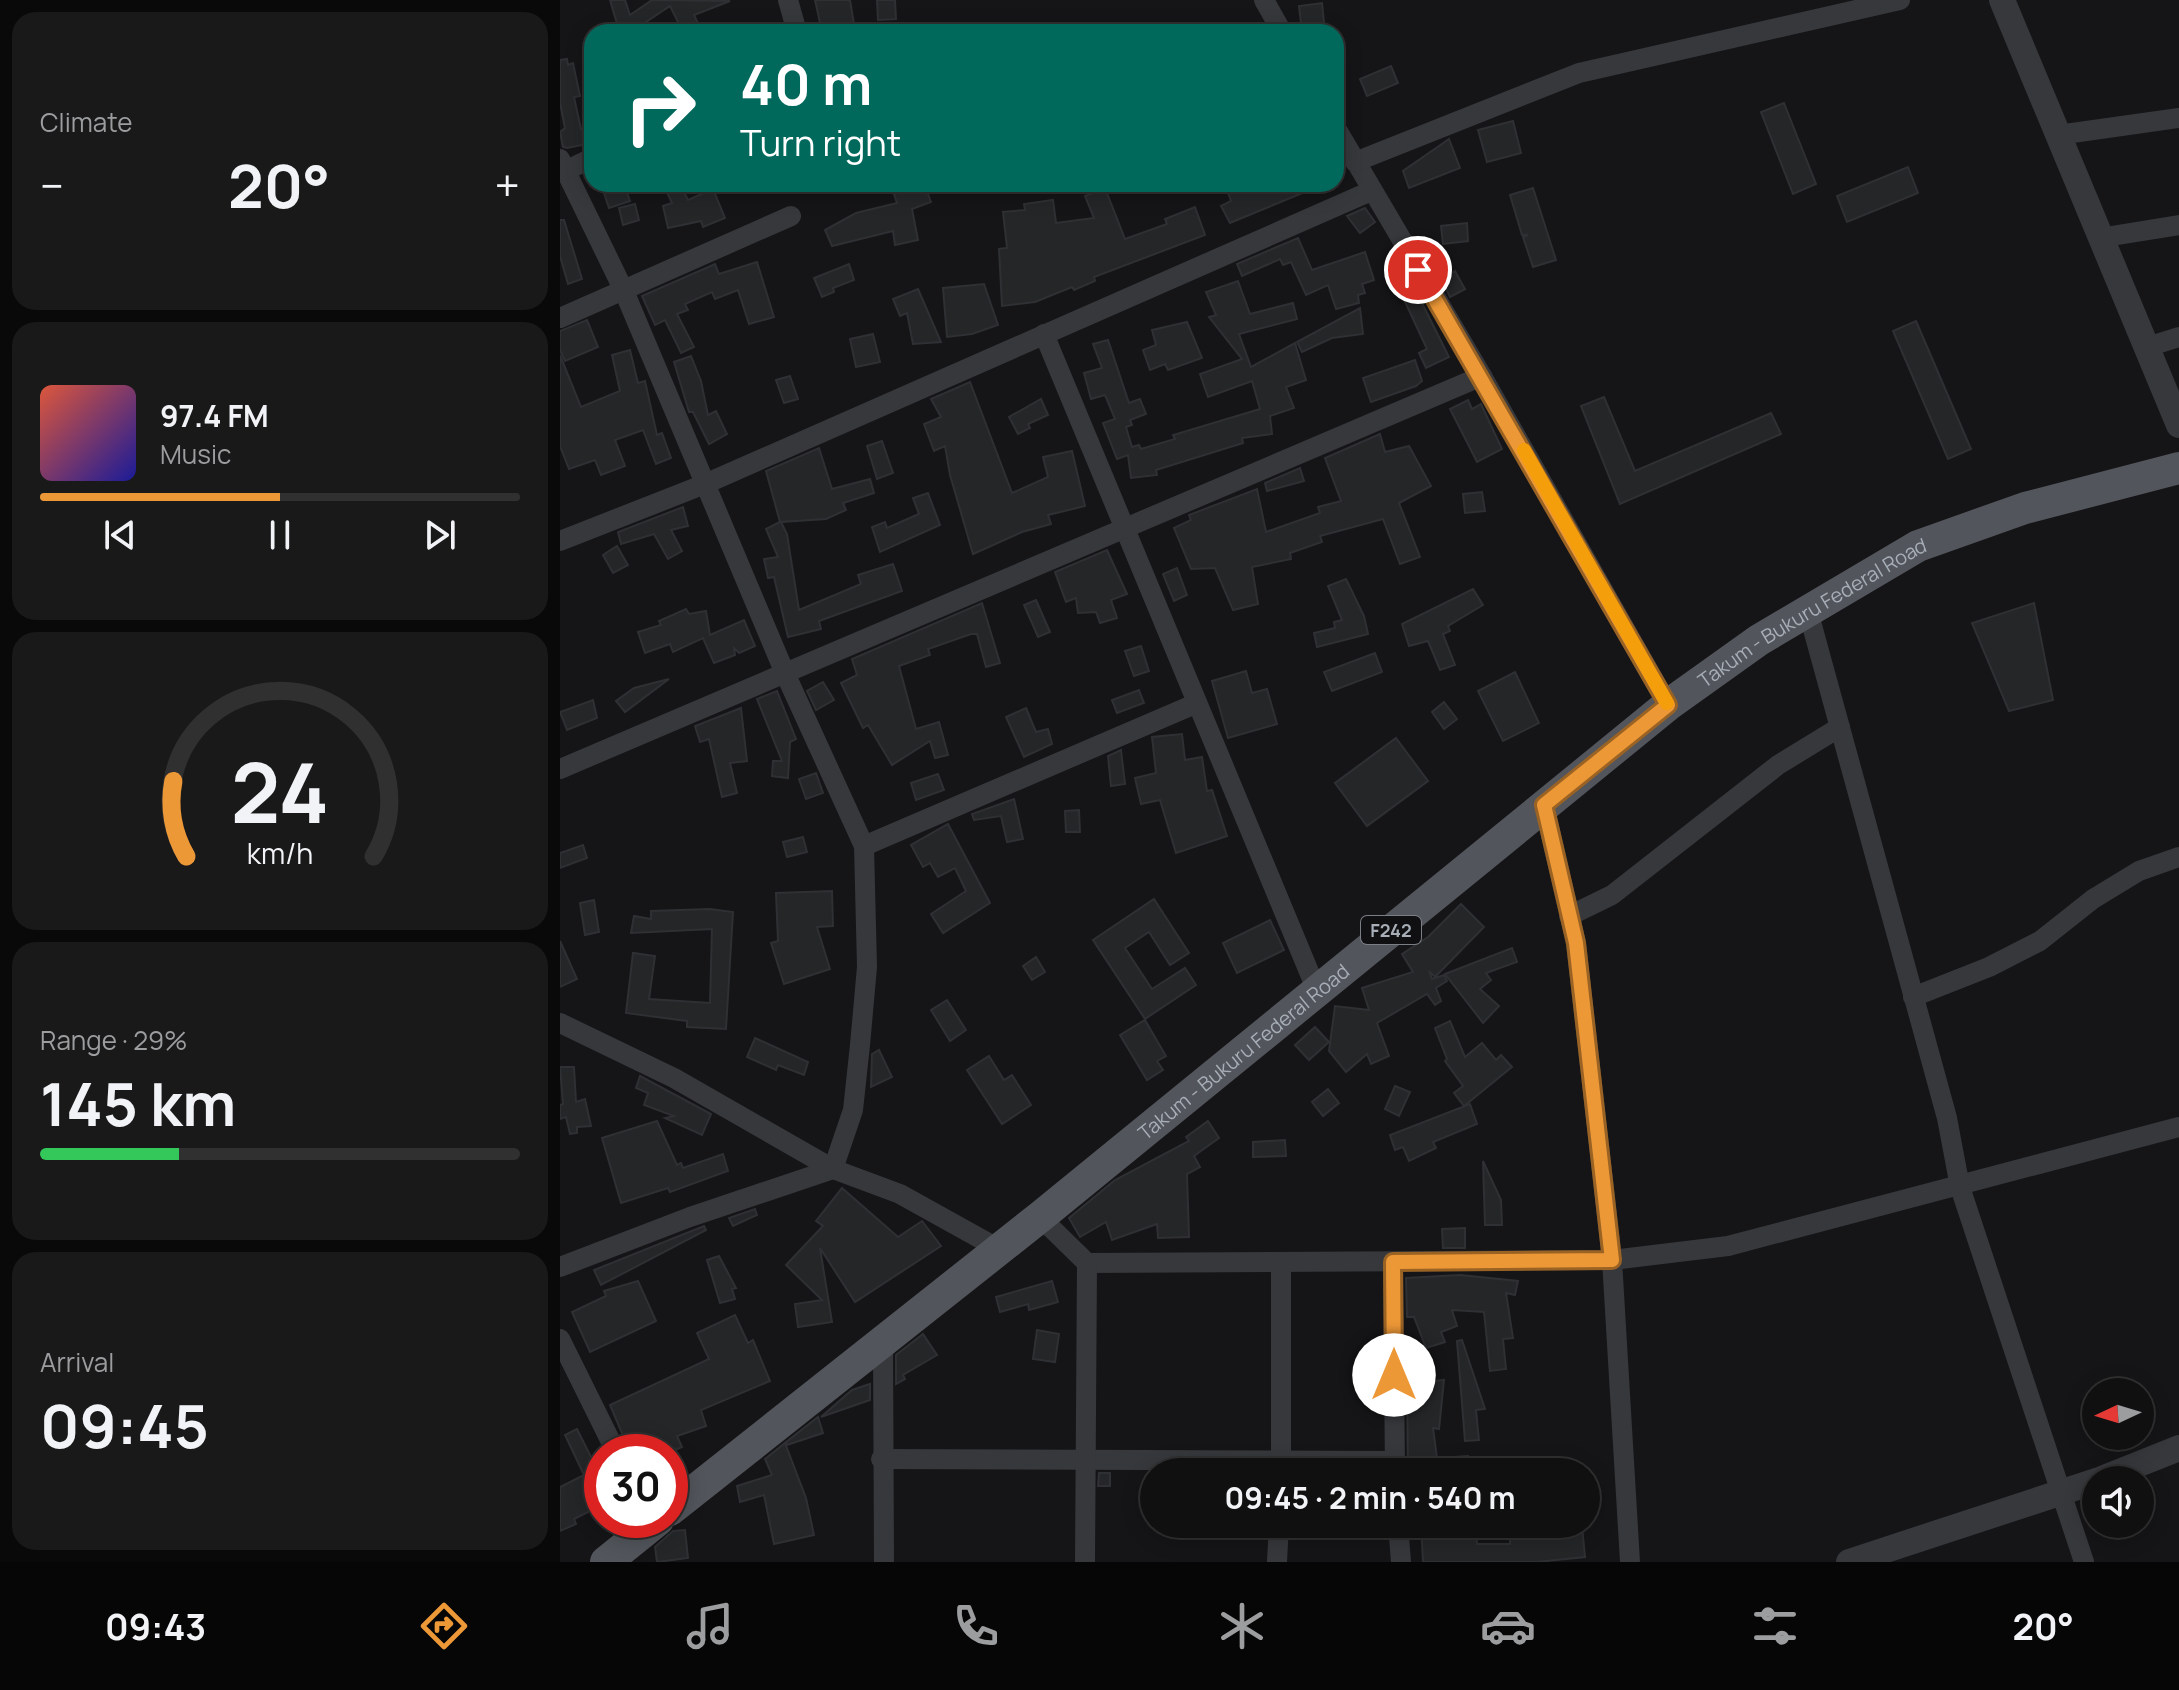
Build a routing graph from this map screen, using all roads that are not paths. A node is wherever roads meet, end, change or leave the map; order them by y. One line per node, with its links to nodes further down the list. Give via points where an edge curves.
1 (788, 0): 5 (street)
2 (1264, 0): 6 (street)
3 (1900, 0): 11 (street, via 1579,73)
4 (2002, 0): 8 (street)
5 (795, 24)
6 (1278, 24)
7 (2179, 118): 8 (street)
8 (2058, 135): 16 (street)
9 (1344, 142): 11 (street)
10 (584, 160): 12 (street)
11 (1355, 162): 13 (street)
12 (563, 165): 17 (street)
13 (1371, 191): 19 (street); 22 (street)
14 (791, 216): 17 (street)
15 (2179, 225): 16 (street)
16 (2099, 238): 21 (street)
17 (624, 291): 18 (street); 25 (street)
18 (560, 318)
19 (1044, 334): 25 (street); 26 (street)
20 (2179, 337): 21 (street)
21 (2147, 347): 23 (street)
22 (1482, 376): 26 (street); 31 (street)
23 (2179, 425)
24 (2179, 468): 28 (main road, Takum - Bukuru Federal Road / F242, via 2025,508 1918,546)
25 (705, 484): 27 (street); 29 (street)
26 (1124, 529): 29 (street); 30 (street)
27 (560, 541)
28 (1808, 611): 31 (main road, Takum - Bukuru Federal Road / F242); 32 (street)
29 (784, 671): 33 (street); 35 (street)
30 (1195, 704): 35 (street); 38 (street)
31 (1668, 705): 34 (main road, Takum - Bukuru Federal Road / F242)
32 (1840, 727): 37 (street, via 1778,765 1612,895); 39 (street)
33 (560, 769)
34 (1544, 805): 37 (street); 38 (main road, Takum - Bukuru Federal Road / F242)
35 (864, 846): 42 (street, via 867,967 860,1045 853,1110)
36 (2179, 857): 39 (street, via 2139,871 2040,941)
37 (1569, 916): 46 (street)
38 (1317, 991): 44 (main road, Takum - Bukuru Federal Road / F242)
39 (1913, 997): 43 (street)
40 (560, 1023): 42 (street, via 674,1078)
41 (2179, 1127): 43 (street)
42 (833, 1169): 45 (street, via 900,1194); 50 (street)
43 (1960, 1187): 46 (street, via 1728,1246); 63 (street)
44 (1040, 1217): 45 (main road, Takum - Bukuru Federal Road / F242); 49 (street)
45 (999, 1249): 52 (main road, Takum - Bukuru Federal Road / F242)
46 (1612, 1260): 48 (street); 72 (street)
47 (1281, 1262): 48 (street); 49 (street); 55 (street)
48 (1393, 1262): 56 (street)
49 (1087, 1263): 58 (street)
50 (560, 1267)
51 (560, 1339): 53 (street)
52 (883, 1341): 57 (street); 62 (main road, Takum - Bukuru Federal Road / F242)
53 (607, 1434)
54 (2179, 1448): 60 (street)
55 (1281, 1458)
56 (1394, 1458)
57 (881, 1459): 58 (street); 68 (street)
58 (1087, 1459): 59 (street); 69 (street)
59 (1140, 1461)
60 (2135, 1466)
61 (2082, 1487): 63 (street)
62 (688, 1495)
63 (2060, 1496): 73 (street); 74 (street)
64 (635, 1538): 67 (main road, Takum - Bukuru Federal Road / F242)
65 (1278, 1538): 70 (street)
66 (1399, 1538): 71 (street)
67 (606, 1562)
68 (884, 1562)
69 (1085, 1562)
70 (1277, 1562)
71 (1401, 1562)
72 (1630, 1562)
73 (1849, 1562)
74 (2084, 1562)

